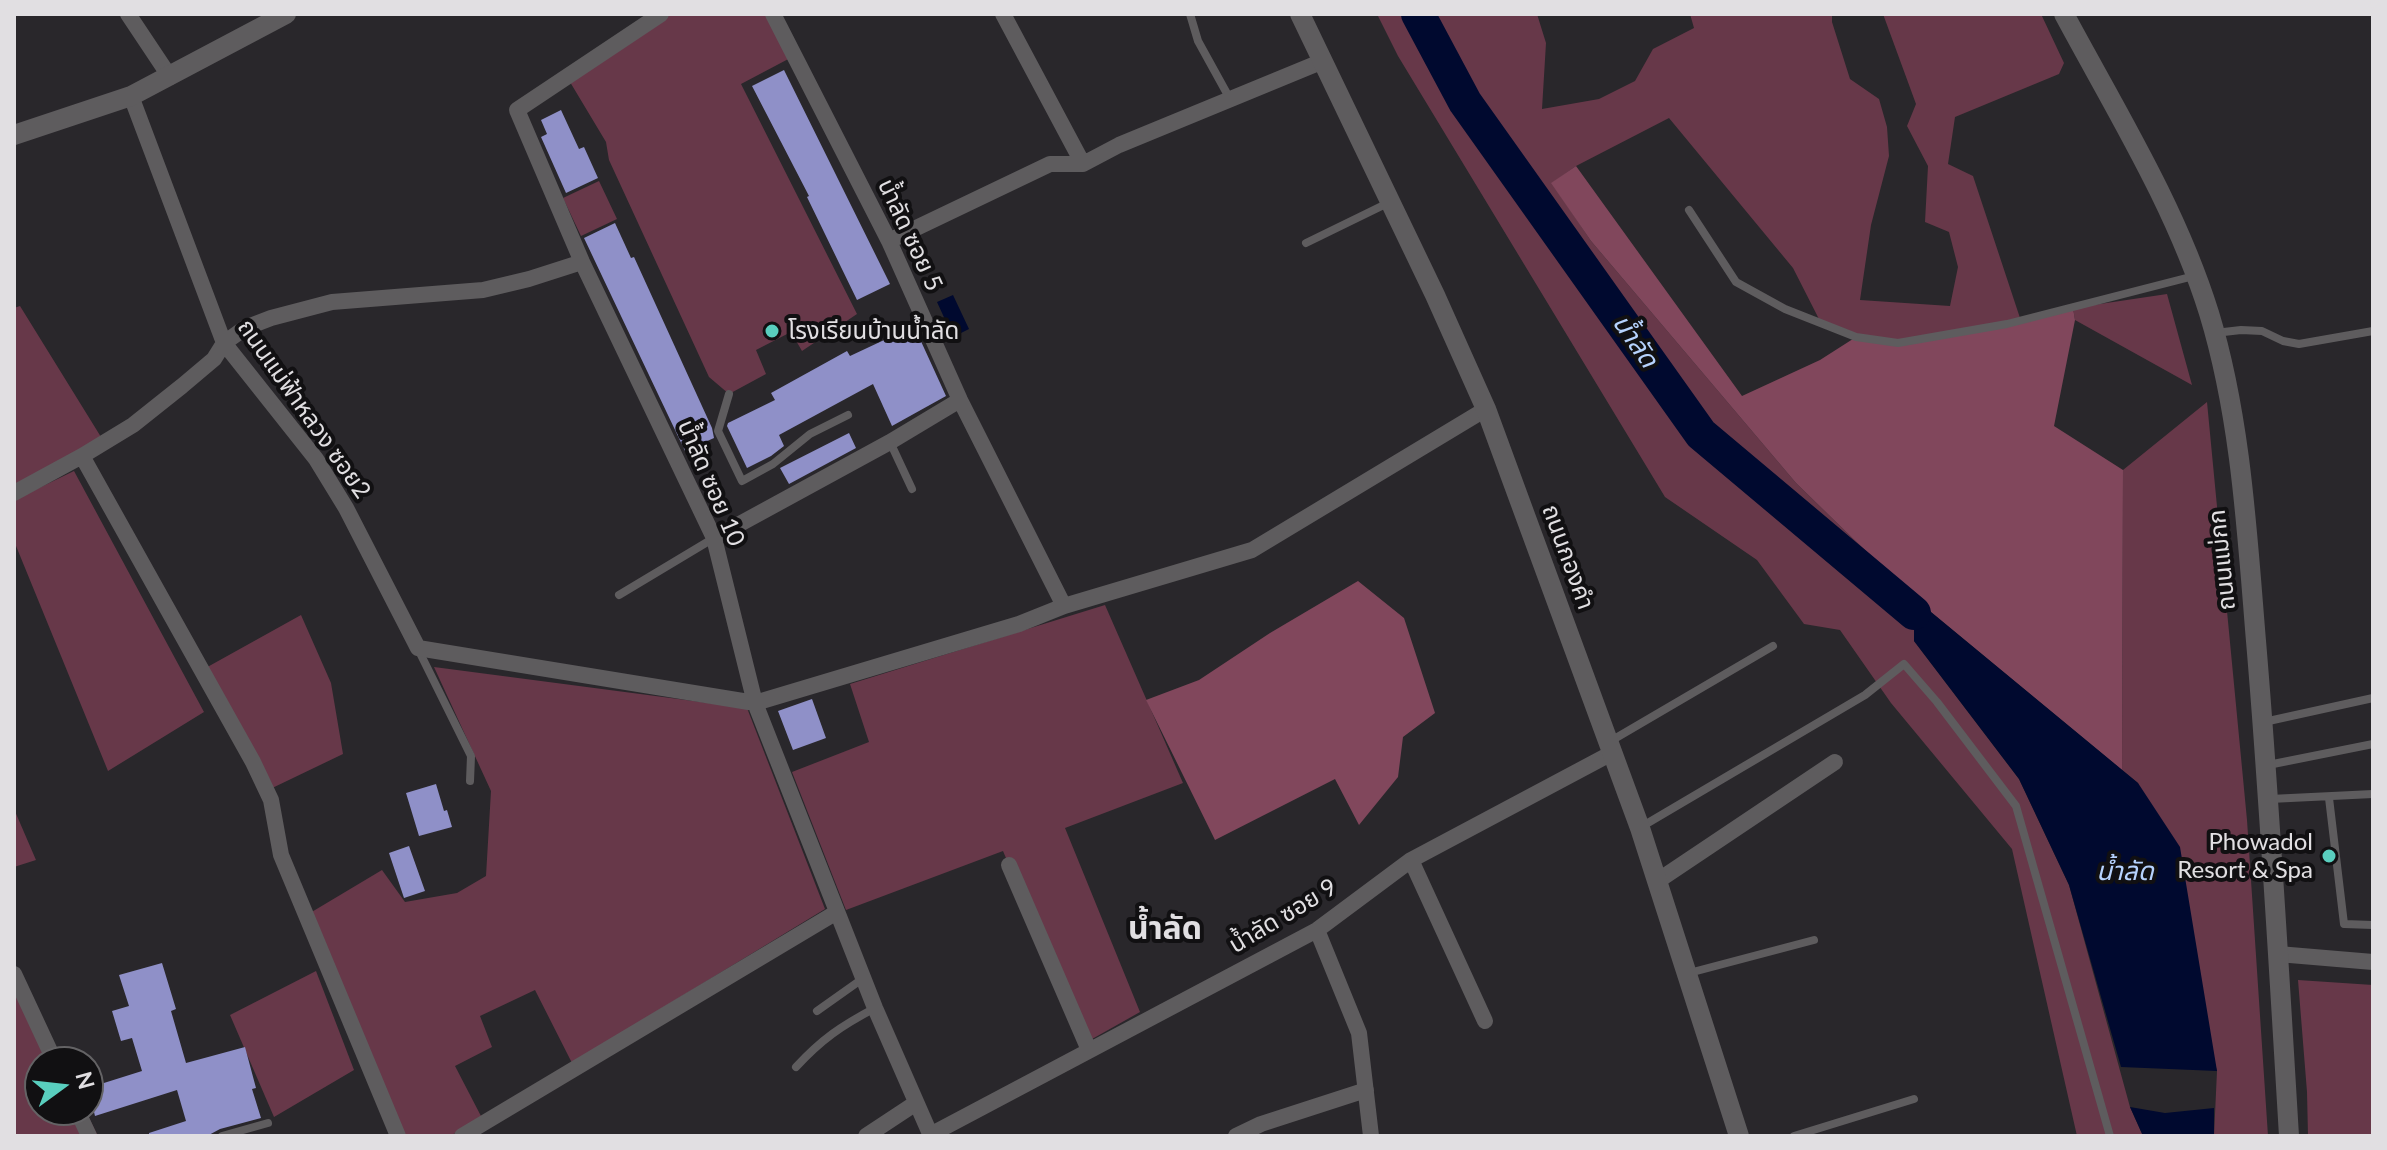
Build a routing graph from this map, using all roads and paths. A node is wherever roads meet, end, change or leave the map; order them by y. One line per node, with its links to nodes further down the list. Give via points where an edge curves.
1 (128, 14): 10 (street)
2 (286, 14): 10 (street)
3 (773, 14): 17 (street, น้ำลัด ซอย 5)
4 (1003, 14): 14 (street)
5 (1190, 14): 12 (lane, via 1198,41)
6 (1300, 14): 9 (street, ถนนกองคำ)
7 (2064, 14): 20 (street, ถนนแม่กก, via 2146,166)
8 (653, 16): 19 (street, น้ำลัด ซอย 10, via 517,110)
9 (1323, 61): 12 (street); 15 (street, ถนนกองคำ)
10 (170, 77): 11 (street)
11 (131, 96): 13 (street); 23 (street, ถนนแม่ฟ้าหลวง ซอย2)
12 (1230, 99): 14 (street)
13 (14, 135)
14 (1083, 164): 17 (street, via 1050,164)
15 (1390, 202): 18 (lane); 26 (street, ถนนกองคำ)
16 (1689, 210): 20 (lane, via 1736,282 1785,309 1856,337 1898,343 2007,324)
17 (889, 241): 25 (street, น้ำลัด ซอย 5)
18 (1306, 243)
19 (582, 262): 23 (street, via 483,290 332,302 271,318); 32 (street, น้ำลัด ซอย 10)
20 (2195, 276): 22 (street, ถนนแม่กก)
21 (2373, 331): 22 (lane, via 2299,344 2262,331)
22 (2215, 333): 39 (street, ถนนแม่กก, via 2247,531)
23 (224, 343): 29 (street, via 214,359 133,425); 36 (street, ถนนแม่ฟ้าหลวง ซอย2, via 316,459)
24 (729, 394): 27 (lane, via 718,431 742,481)
25 (960, 400): 28 (street); 34 (street, น้ำลัด ซอย 5)
26 (1486, 409): 34 (street, via 1252,550); 41 (street, ถนนกองคำ)
27 (848, 415)
28 (890, 442): 30 (lane); 32 (street)
29 (82, 456): 31 (street); 72 (street, via 271,800 281,855)
30 (912, 489)
31 (14, 493)
32 (714, 538): 33 (lane); 38 (street, น้ำลัด ซอย 10)
33 (619, 595)
34 (1064, 606): 38 (street)
35 (1773, 646): 41 (lane)
36 (418, 648): 38 (street); 44 (lane, via 471,756)
37 (2373, 698): 39 (lane)
38 (755, 703): 52 (street, น้ำลัด ซอย 10)
39 (2263, 722): 43 (street, ถนนแม่กก)
40 (2373, 744): 43 (lane)
41 (1610, 748): 48 (street, ถนนกองคำ); 49 (street, น้ำลัด ซอย 9)
42 (1835, 762): 51 (street)
43 (2267, 765): 47 (street, ถนนแม่กก)
44 (470, 781)
45 (2373, 794): 46 (lane)
46 (2329, 798): 47 (lane); 53 (lane, via 2344,924)
47 (2269, 799): 56 (street, ถนนแม่กก)
48 (1640, 828): 51 (street, ถนนกองคำ); 80 (lane, via 1865,695 1904,664 2016,806)
49 (1411, 860): 54 (street, น้ำลัด ซอย 9); 63 (street)
50 (1009, 865): 65 (street)
51 (1656, 882): 58 (street, ถนนกองคำ)
52 (837, 912): 60 (street, น้ำลัด ซอย 10); 73 (street)
53 (2373, 925)
54 (1317, 930): 65 (street, น้ำลัด ซอย 9); 67 (street, via 1359,1033)
55 (1814, 940): 58 (lane)
56 (2278, 954): 57 (street); 81 (street, ถนนแม่กก)
57 (2373, 962)
58 (1689, 973): 78 (street, ถนนกองคำ)
59 (14, 974): 64 (street)
60 (865, 977): 61 (street, น้ำลัด ซอย 10); 62 (lane)
61 (875, 1008): 66 (lane, via 836,1028); 69 (street, น้ำลัด ซอย 10)
62 (817, 1011)
63 (1485, 1021)
64 (48, 1046)
65 (1089, 1050): 75 (street, น้ำลัด ซอย 9)
66 (796, 1067)
67 (1366, 1090): 76 (street); 77 (street)
68 (1914, 1099): 79 (lane)
69 (916, 1103): 74 (street); 75 (street, น้ำลัด ซอย 10)
70 (268, 1123): 71 (lane)
71 (222, 1136)
72 (398, 1136)
73 (462, 1136)
74 (866, 1136)
75 (930, 1136)
76 (1236, 1136)
77 (1371, 1136)
78 (1739, 1136)
79 (1794, 1136)
80 (2110, 1136)
81 (2289, 1136)

